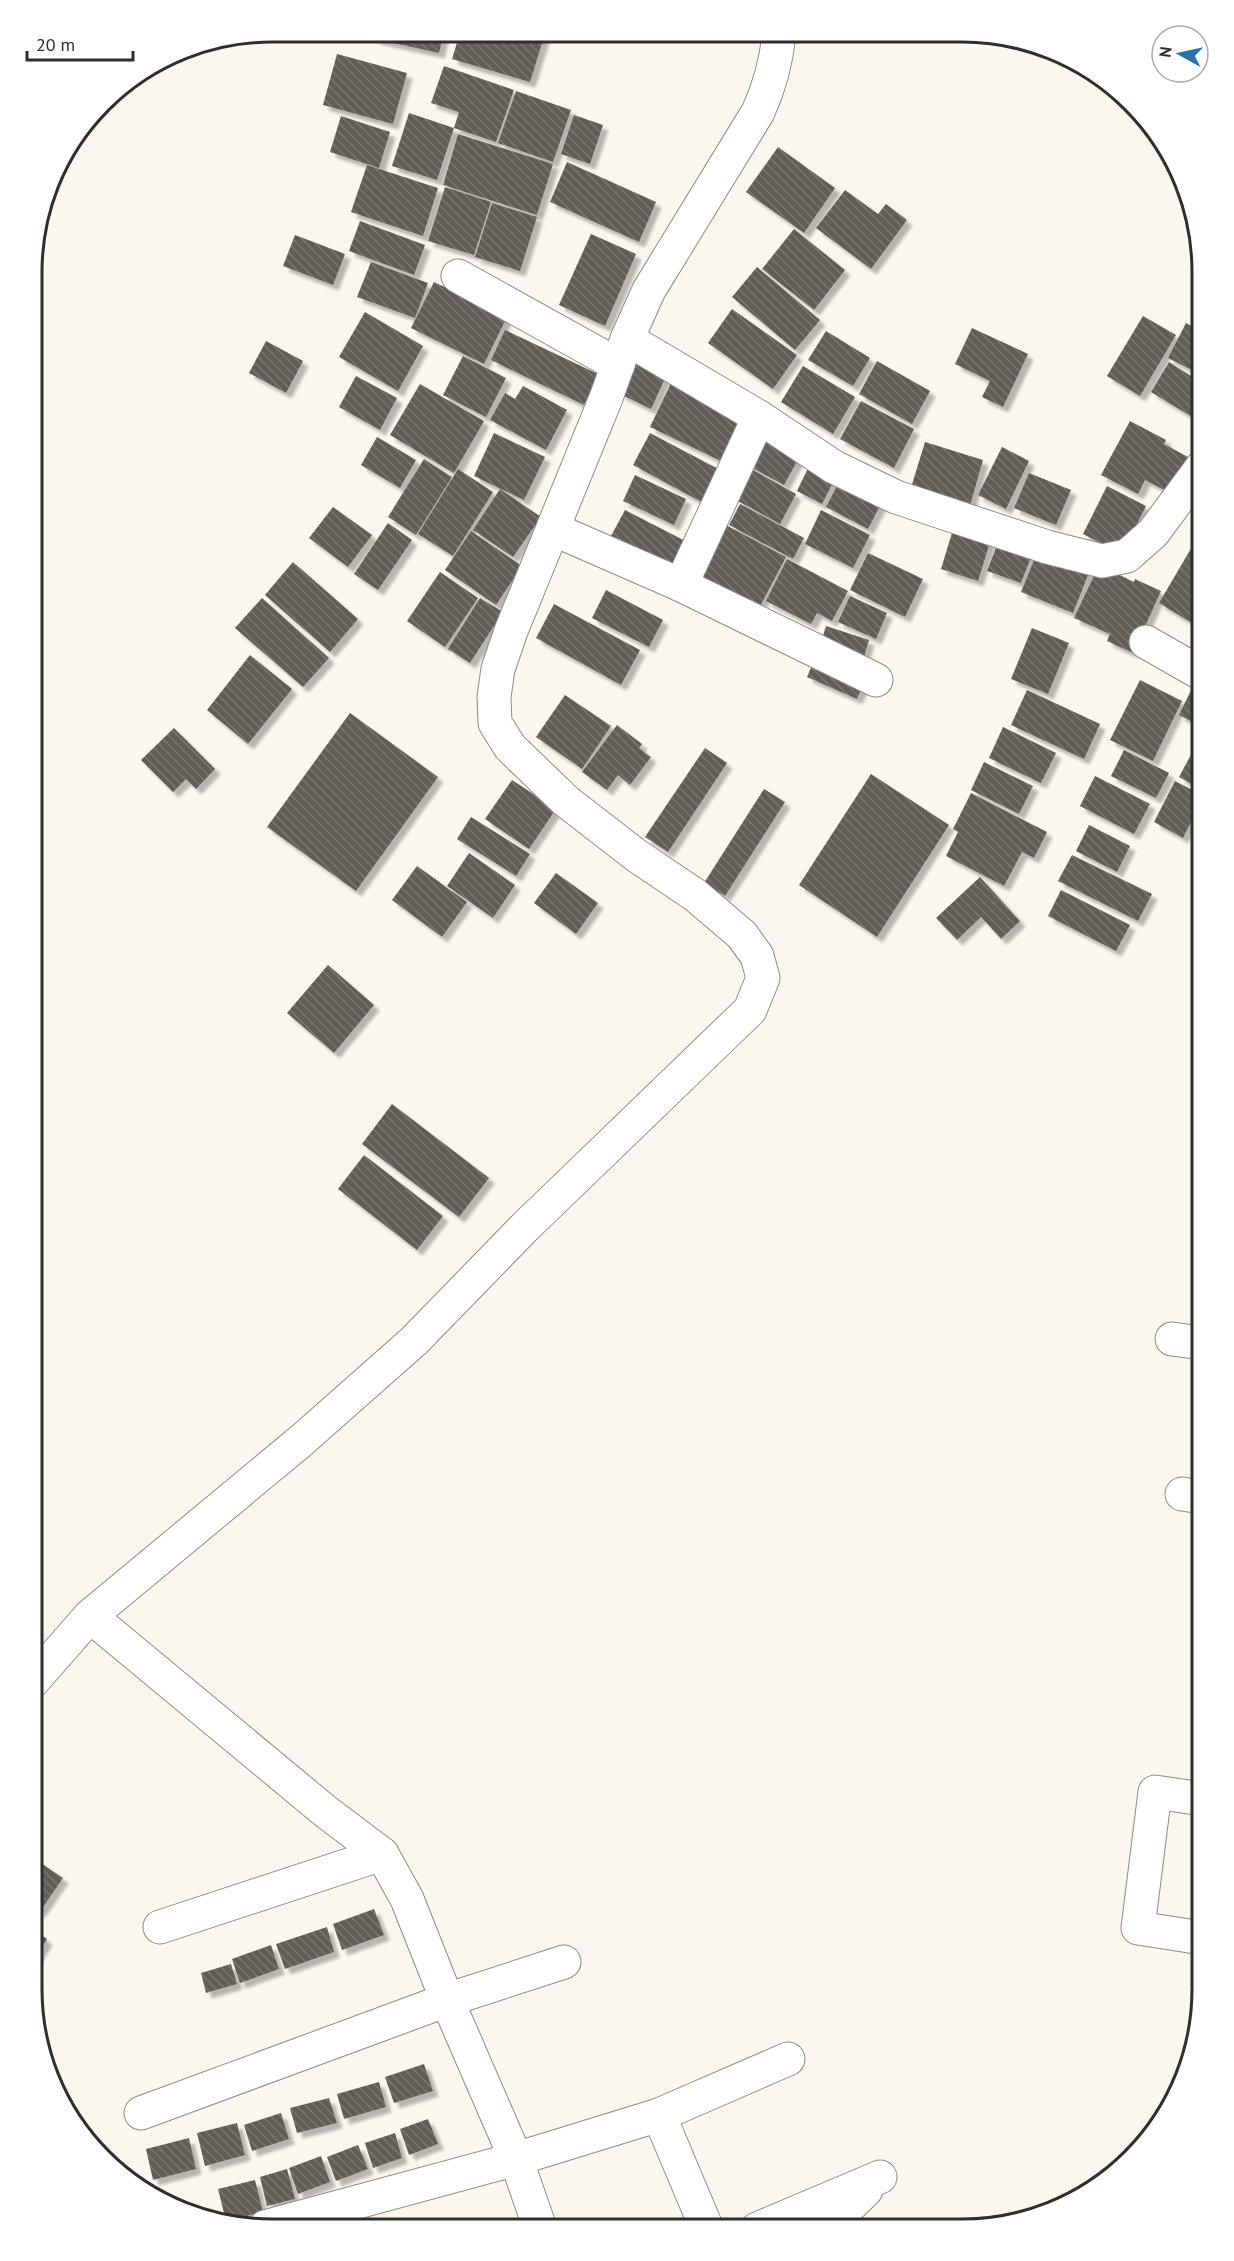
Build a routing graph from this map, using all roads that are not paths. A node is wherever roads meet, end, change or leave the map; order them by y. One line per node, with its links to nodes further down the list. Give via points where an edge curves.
1 (778, 42): 3 (street, via 770,86 758,112 650,290)
2 (458, 276): 3 (street)
3 (623, 352): 4 (street); 6 (street)
4 (759, 417): 5 (street, via 834,467 896,497 1102,561 1127,556 1153,533); 7 (street)
5 (1192, 480)
6 (553, 529): 7 (street); 11 (street, via 498,669 495,723 510,747 566,801 695,895 742,935 757,956 763,978 750,1010 525,1227 414,1341 303,1440)
7 (681, 585): 10 (street)
8 (1146, 642): 9 (street)
9 (1192, 668)
10 (876, 680)
11 (90, 1616): 12 (street); 14 (street, via 306,1796)
12 (42, 1671)
13 (1192, 1798): 16 (street, via 1155,1792 1138,1928)
14 (382, 1854): 15 (street); 18 (street, via 407,1899)
15 (160, 1927)
16 (1192, 1936)
17 (564, 1962): 18 (street)
18 (447, 2000): 20 (street); 22 (street)
19 (788, 2058): 21 (street)
20 (141, 2113)
21 (659, 2115): 22 (street); 25 (street)
22 (516, 2159): 23 (street); 24 (street)
23 (299, 2219)
24 (537, 2219)
25 (703, 2219)
26 (781, 2219): 27 (street, via 880,2177)
27 (836, 2219)

